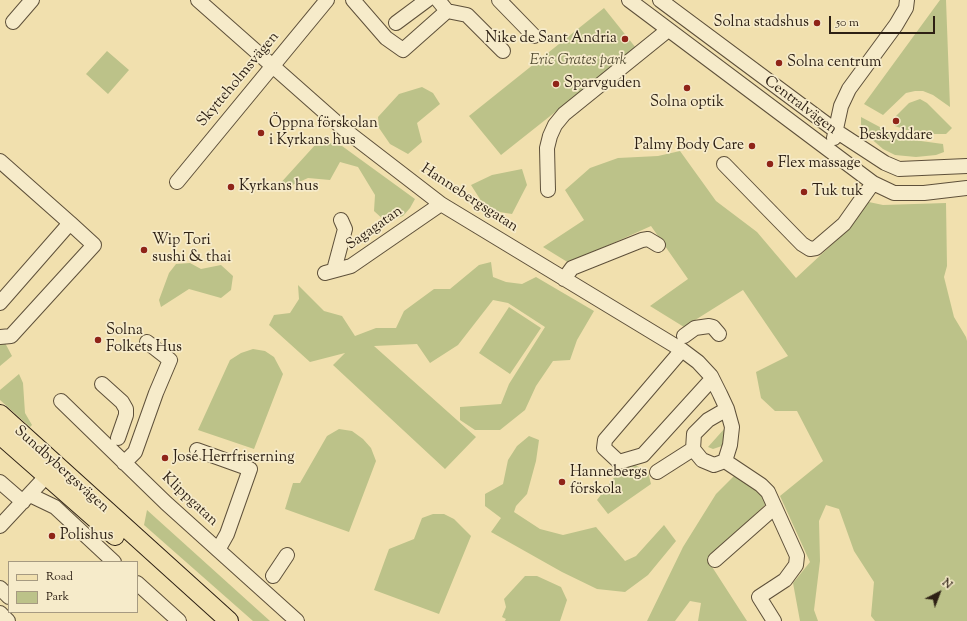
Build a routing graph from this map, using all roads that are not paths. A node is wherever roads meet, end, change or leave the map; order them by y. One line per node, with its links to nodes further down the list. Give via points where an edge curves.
1 (32, 0): 11 (street)
2 (198, 0): 16 (street, Hannebergsgatan)
3 (327, 0): 16 (street, Skytteholmsvägen)
4 (353, 0): 10 (street, via 386,38 403,50)
5 (427, 0): 12 (street)
6 (499, 0): 14 (street)
7 (629, 0): 13 (street, Centralvägen)
8 (660, 0): 17 (street, Centralvägen)
9 (907, 0): 17 (street, via 906,8 896,25 859,73 841,106)
10 (443, 5): 15 (street, via 467,14)
11 (13, 22)
12 (396, 23)
13 (668, 30): 18 (street, Centralvägen); 25 (street, via 564,114 555,125 547,148)
14 (534, 36)
15 (503, 51)
16 (273, 67): 22 (street, Skytteholmsvägen); 26 (street, Hannebergsgatan, via 345,130)
17 (836, 131): 18 (street); 21 (street, Centralvägen, via 885,163 899,169)
18 (831, 150): 23 (street, Centralvägen)
19 (0, 161): 28 (street)
20 (724, 164): 23 (street, via 802,244 810,249 816,248 844,224)
21 (967, 166)
22 (178, 182)
23 (873, 183): 24 (street, Centralvägen, via 894,193 924,194)
24 (967, 188)
25 (548, 190)
26 (441, 204): 27 (street, Sagagatan, via 351,266 329,271 345,229); 30 (street, Hannebergsgatan)
27 (341, 220)
28 (70, 223): 31 (street); 34 (street, via 94,245 11,336)
29 (658, 245): 30 (street, via 648,239 642,240 572,268)
30 (564, 279): 36 (street, Hannebergsgatan)
31 (0, 303)
32 (719, 334): 33 (street, via 709,326 695,328)
33 (684, 336)
34 (0, 337)
35 (147, 342): 47 (street, via 170,360 135,452)
36 (682, 350): 37 (street, Hannebergsgatan, via 698,362); 37 (street, via 605,440 604,448 619,462 643,455)
37 (712, 379): 40 (street, Hannebergsgatan)
38 (102, 384): 43 (street, via 126,409)
39 (61, 401): 47 (street, Klippgatan)
40 (727, 409): 44 (street, via 708,420 694,434); 46 (street, Hannebergsgatan, via 732,427)
41 (0, 414): 48 (main road, Sundbybergsvägen)
42 (0, 435): 48 (main road, Sundbybergsvägen)
43 (118, 438)
44 (693, 449): 46 (street, via 702,460 714,465); 49 (street)
45 (197, 450): 54 (street, via 250,469 227,534)
46 (725, 461): 52 (street, via 761,484)
47 (124, 463): 54 (street, Klippgatan)
48 (52, 471): 51 (street); 65 (main road, Sundbybergsvägen); 66 (main road, Sundbybergsvägen)
49 (657, 472)
50 (0, 482): 51 (street)
51 (26, 498): 53 (street); 57 (street, via 55,507)
52 (775, 507): 56 (street); 68 (street, via 797,556 796,565 785,580 760,597)
53 (0, 526)
54 (218, 550): 67 (street, Klippgatan)
55 (287, 555): 58 (street)
56 (715, 560)
57 (113, 561)
58 (273, 576)
59 (138, 584): 64 (street)
60 (0, 588): 61 (street)
61 (8, 596)
62 (0, 613): 63 (street)
63 (8, 621)
64 (179, 621)
65 (213, 621)
66 (229, 621)
67 (297, 621)
68 (774, 621)

